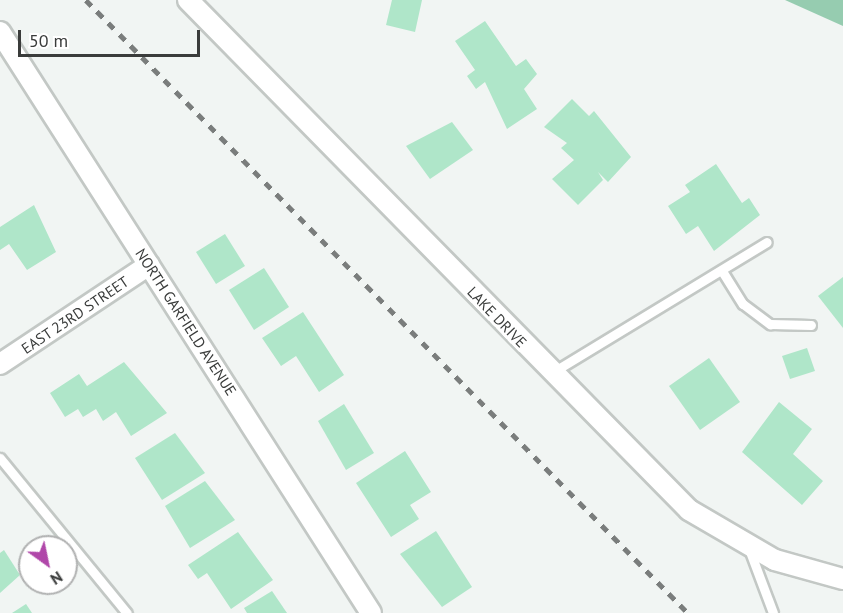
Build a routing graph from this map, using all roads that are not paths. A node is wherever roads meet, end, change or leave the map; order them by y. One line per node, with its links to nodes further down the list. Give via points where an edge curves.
1 (188, 0): 8 (street, LAKE DRIVE)
2 (0, 32): 4 (street, NORTH GARFIELD AVENUE)
3 (767, 242): 5 (lane)
4 (149, 265): 7 (street, EAST 23RD STREET); 13 (street, NORTH GARFIELD AVENUE)
5 (722, 271): 6 (lane, via 743,304 770,324); 8 (lane)
6 (811, 325)
7 (0, 364)
8 (551, 373): 10 (street, LAKE DRIVE, via 689,510)
9 (0, 458): 12 (lane)
10 (749, 549): 11 (street, LAKE DRIVE, via 798,569); 14 (lane)
11 (843, 579)
12 (127, 613)
13 (371, 613)
14 (773, 613)

